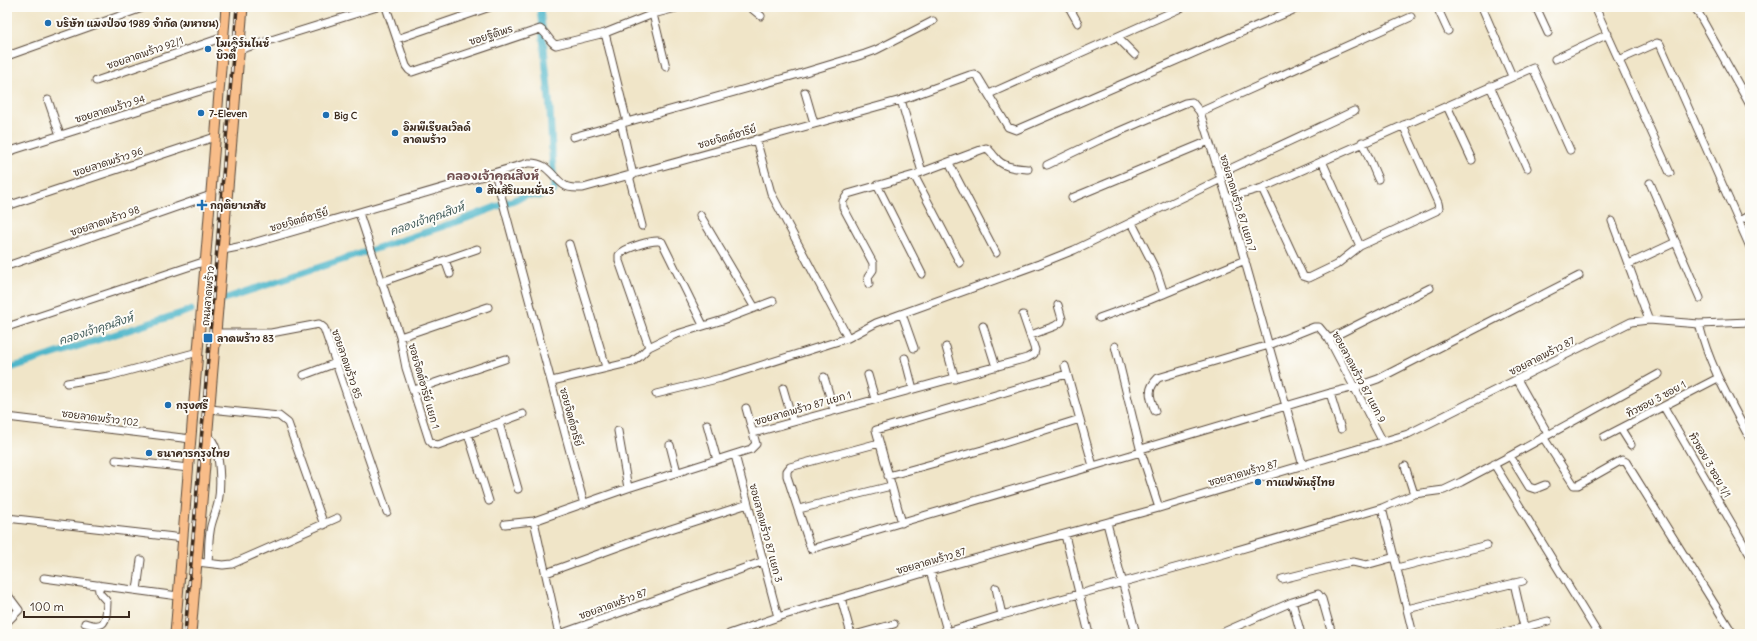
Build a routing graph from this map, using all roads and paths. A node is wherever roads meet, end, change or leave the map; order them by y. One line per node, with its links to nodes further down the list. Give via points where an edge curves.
1 (145, 7): 31 (street)
2 (226, 7): 26 (main road, ถนนลาดพร้าว)
3 (243, 7): 29 (main road, ถนนลาดพร้าว)
4 (377, 7): 29 (street)
5 (386, 7): 28 (street, ซอยฐิติพร)
6 (490, 7): 28 (street)
7 (680, 7): 17 (street, ซอยฐิติพร)
8 (750, 7): 18 (street)
9 (1069, 7): 21 (street)
10 (1183, 7): 27 (street)
11 (1300, 7): 40 (street, via 1016,130 1008,127)
12 (1437, 7): 22 (street)
13 (1482, 7): 35 (street)
14 (1536, 7): 24 (street)
15 (1595, 7): 25 (street)
16 (1695, 7): 43 (street)
17 (653, 14): 23 (street, ซอยฐิติพร); 34 (street)
18 (761, 16)
19 (1411, 17): 46 (street)
20 (933, 21): 47 (street, via 865,54)
21 (1078, 23)
22 (1448, 31)
23 (605, 33): 28 (street, ซอยฐิติพร, via 556,45 543,31 412,72 406,66); 47 (street)
24 (1548, 33)
25 (1608, 34): 32 (street); 33 (street)
26 (224, 37): 36 (street, ซอยลาดพร้าว 92/1); 37 (main road, ถนนลาดพร้าว)
27 (1118, 37): 30 (street); 40 (street)
28 (397, 39)
29 (239, 50): 90 (main road, ถนนลาดพร้าว)
30 (1135, 55)
31 (7, 56)
32 (1555, 58)
33 (1619, 60): 66 (street); 82 (street, via 1657,43 1660,44)
34 (666, 67)
35 (1512, 76): 38 (street); 56 (street, via 1534,68)
36 (96, 81)
37 (220, 85): 50 (street, ซอยลาดพร้าว 94); 51 (main road, ถนนลาดพร้าว)
38 (1490, 86): 44 (street); 62 (street)
39 (805, 92): 48 (street)
40 (989, 94): 42 (street, ซอยจิตต์อารีย์, via 974,74)
41 (48, 100): 50 (street)
42 (901, 100): 48 (street, ซอยจิตต์อารีย์); 64 (street)
43 (1750, 105)
44 (1447, 106): 49 (street); 58 (street)
45 (1354, 111): 69 (street)
46 (1200, 112): 54 (street, ซอยลาดพร้าว 87 แยก 7); 61 (street, via 1192,102 1189,102)
47 (624, 123): 52 (street); 67 (street)
48 (814, 124): 53 (street, ซอยจิตต์อารีย์)
49 (1403, 125): 55 (street); 87 (street, via 1438,208)
50 (60, 135): 57 (street, ซอยลาดพร้าว 94)
51 (215, 137): 74 (main road, ถนนลาดพร้าว); 77 (street, ซอยลาดพร้าว 96)
52 (574, 137)
53 (756, 140): 67 (street, ซอยจิตต์อารีย์); 122 (street, via 771,193)
54 (1209, 141): 69 (street, ซอยลาดพร้าว 87 แยก 7); 75 (street)
55 (1362, 142): 59 (street); 70 (street)
56 (1570, 150)
57 (7, 152)
58 (1472, 160)
59 (1322, 161): 73 (street); 87 (street)
60 (949, 163): 63 (street, via 986,148 1006,167); 64 (street); 91 (street)
61 (1047, 165)
62 (1527, 168)
63 (1028, 169)
64 (922, 172): 68 (street)
65 (495, 173): 67 (street, ซอยจิตต์อารีย์, via 533,162 551,172 569,188 582,188); 78 (street, ซอยจิตต์อารีย์); 144 (street, ซอยจิตต์อารีย์)
66 (1670, 173)
67 (631, 175): 84 (street)
68 (914, 175): 72 (street); 95 (street)
69 (1220, 176): 76 (street, ซอยลาดพร้าว 87 แยก 7); 83 (street)
70 (1378, 179)
71 (1650, 184): 85 (street)
72 (877, 185): 99 (street); 102 (street, via 848,194 843,201 843,207 873,263 873,270 868,277)
73 (1262, 188): 76 (street); 87 (street, via 1306,278 1336,265)
74 (211, 195): 94 (main road, ถนนลาดพร้าว); 97 (street, ซอยลาดพร้าว 98)
75 (1072, 198)
76 (1228, 198): 93 (street, ซอยลาดพร้าว 87 แยก 7)
77 (7, 206)
78 (359, 213): 90 (street, ซอยจิตต์อารีย์); 101 (street, ซอยจิตต์อารีย์ แยก 1)
79 (700, 215): 109 (street)
80 (1750, 215): 82 (street)
81 (1612, 221): 96 (street)
82 (1739, 221): 88 (street)
83 (1132, 223): 104 (street, via 1157,272); 110 (street, via 1039,264)
84 (642, 226)
85 (1676, 242): 96 (street); 105 (street)
86 (569, 244): 134 (street)
87 (1360, 246)
88 (1750, 247)
89 (477, 248): 92 (street)
90 (223, 250): 119 (main road, ถนนลาดพร้าว)
91 (996, 252)
92 (445, 260): 98 (street); 101 (street)
93 (1245, 260): 104 (street); 124 (street, ซอยลาดพร้าว 87 แยก 7)
94 (206, 261): 118 (street); 129 (main road, ถนนลาดพร้าว)
95 (960, 263)
96 (1630, 264): 113 (street)
97 (7, 266)
98 (450, 274)
99 (922, 274)
100 (1579, 276): 147 (street, via 1378,379)
101 (381, 282): 121 (street, ซอยจิตต์อารีย์ แยก 1)
102 (869, 284)
103 (1430, 288): 123 (street)
104 (1164, 294): 112 (street)
105 (1700, 298)
106 (773, 301): 109 (street)
107 (1058, 305): 120 (street, via 1061,322)
108 (488, 307): 121 (street, ซอยจิตต์อารีย์ แยก 1)
109 (755, 308): 116 (street)
110 (902, 314): 122 (street, via 876,323); 127 (street)
111 (1023, 315): 120 (street, ซอยลาดพร้าว 87 แยก 1)
112 (1099, 318)
113 (1649, 320): 114 (street, ซอยลาดพร้าว 87); 143 (street, ซอยลาดพร้าว 87, via 1638,320 1622,326)
114 (1699, 324): 115 (street, ซอยลาดพร้าว 87); 142 (street, via 1705,348)
115 (1749, 324)
116 (703, 325): 126 (street); 126 (street, via 662,242 657,240 624,250 619,255 619,260)
117 (983, 326): 135 (street)
118 (7, 327)
119 (216, 333): 132 (street, ซอยลาดพร้าว 85, via 271,334 319,324 324,328); 156 (main road, ถนนลาดพร้าว)
120 (1031, 335): 135 (street, ซอยลาดพร้าว 87 แยก 1, via 1034,350 1032,356)
121 (400, 337): 149 (street, ซอยจิตต์อารีย์ แยก 1, via 406,368)
122 (848, 338): 151 (street, via 721,378)
123 (1329, 339): 124 (street, ซอยลาดพร้าว 87 แยก 9, via 1321,328 1314,327); 147 (street, ซอยลาดพร้าว 87 แยก 9)
124 (1269, 345): 153 (street, ซอยลาดพร้าว 87 แยก 7); 158 (street, ซอยลาดพร้าว 87 แยก 9, via 1158,378 1150,389)
125 (1116, 346): 179 (street)
126 (649, 347): 134 (street, via 632,362)
127 (914, 348)
128 (946, 348): 141 (street)
129 (198, 352): 145 (street, via 109,376); 172 (main road, ถนนลาดพร้าว)
130 (906, 358): 148 (street)
131 (504, 359): 149 (street)
132 (336, 363): 136 (street); 202 (street, ซอยลาดพร้าว 85)
133 (1065, 366): 137 (street)
134 (606, 367): 144 (street)
135 (996, 367): 141 (street, ซอยลาดพร้าว 87 แยก 1)
136 (304, 374)
137 (1067, 374): 161 (street); 176 (street, via 876,430)
138 (1659, 374): 170 (street)
139 (868, 375): 152 (street)
140 (824, 377): 157 (street)
141 (955, 378): 148 (street, ซอยลาดพร้าว 87 แยก 1)
142 (1718, 378): 154 (street, ทิวซอย 3 ซอย 1); 174 (street)
143 (1518, 379): 170 (street); 175 (street, ซอยลาดพร้าว 87, via 1426,426)
144 (552, 381): 197 (street, ซอยจิตต์อารีย์)
145 (67, 383)
146 (784, 388): 162 (street)
147 (1355, 388): 150 (street); 175 (street, ซอยลาดพร้าว 87 แยก 9)
148 (913, 389): 152 (street, ซอยลาดพร้าว 87 แยก 1)
149 (414, 390): 169 (street, ซอยจิตต์อารีย์ แยก 1, via 429,440 433,444 438,445)
150 (1330, 393): 153 (street); 165 (street)
151 (656, 394)
152 (875, 399): 157 (street, ซอยลาดพร้าว 87 แยก 1)
153 (1286, 407): 179 (street); 186 (street, ซอยลาดพร้าว 87 แยก 7)
154 (1664, 407): 166 (street, ทิวซอย 3 ซอย 1); 213 (street, ทิวซอย 3 ซอย 1/1)
155 (746, 408): 168 (street)
156 (210, 409): 173 (main road, ถนนลาดพร้าว); 209 (street, via 284,418)
157 (834, 410): 162 (street, ซอยลาดพร้าว 87 แยก 1)
158 (1155, 411)
159 (523, 414): 163 (street, ซอยจิตต์อารีย์ แยก 1)
160 (7, 418): 172 (street, ซอยลาดพร้าว 102)
161 (1080, 419): 185 (street); 190 (street)
162 (793, 422): 168 (street, ซอยลาดพร้าว 87 แยก 1)
163 (499, 423): 169 (street, ซอยจิตต์อารีย์ แยก 1); 194 (street)
164 (707, 424): 183 (street)
165 (1341, 429)
166 (1621, 429): 171 (street, ทิวซอย 3 ซอย 1); 178 (street)
167 (618, 431): 193 (street)
168 (753, 433): 180 (street, ซอยลาดพร้าว 87 แยก 1, via 755,447)
169 (468, 434): 196 (street)
170 (1545, 436): 181 (street); 258 (street, via 1574,485 1622,460 1626,462)
171 (1604, 437)
172 (191, 439): 188 (main road, ถนนลาดพร้าว)
173 (207, 439): 217 (main road, ถนนลาดพร้าว); 218 (street, via 211,439 216,449 219,487 219,500 209,533)
174 (1750, 439)
175 (1383, 442): 186 (street, ซอยลาดพร้าว 87)
176 (879, 443): 190 (street); 201 (street, via 790,466 788,476)
177 (670, 445): 189 (street)
178 (1631, 445)
179 (1141, 451): 185 (street); 199 (street)
180 (735, 455): 183 (street, ซอยลาดพร้าว 87 แยก 1); 198 (street, ซอยลาดพร้าว 87 แยก 3)
181 (1510, 456): 184 (street); 191 (street, via 1529,487 1535,489)
182 (116, 460): 188 (street)
183 (717, 460): 189 (street, ซอยลาดพร้าว 87 แยก 1)
184 (1494, 464): 195 (street, via 1444,490); 257 (street)
185 (1093, 466): 206 (street)
186 (1303, 466): 199 (street, ซอยลาดพร้าว 87)
187 (1405, 466): 195 (street)
188 (189, 468): 211 (main road, ถนนลาดพร้าว)
189 (677, 472): 193 (street, ซอยลาดพร้าว 87 แยก 1)
190 (888, 476): 192 (street)
191 (1545, 485)
192 (891, 486): 201 (street); 206 (street)
193 (628, 488): 197 (street, ซอยลาดพร้าว 87 แยก 1)
194 (518, 489)
195 (1414, 494): 200 (street)
196 (489, 502)
197 (584, 504): 205 (street, ซอยลาดพร้าว 87 แยก 1)
198 (748, 504): 216 (street, ซอยลาดพร้าว 87 แยก 3); 221 (street, via 640,538)
199 (1158, 508): 207 (street, ซอยลาดพร้าว 87)
200 (1382, 508): 214 (street); 225 (street)
201 (799, 509): 206 (street, via 811,549)
202 (387, 512)
203 (7, 518): 211 (street)
204 (337, 518): 209 (street)
205 (534, 521): 208 (street, ซอยลาดพร้าว 87 แยก 1); 221 (street)
206 (902, 523)
207 (1107, 523): 210 (street, ซอยลาดพร้าว 87); 225 (street)
208 (505, 524)
209 (324, 525): 218 (street, via 232,564)
210 (1065, 535): 220 (street, ซอยลาดพร้าว 87); 231 (street)
211 (183, 538): 232 (main road, ถนนลาดพร้าว)
212 (1487, 544): 219 (street)
213 (1750, 555)
214 (1395, 557): 219 (street); 223 (street, via 1366,565 1346,562)
215 (141, 560): 229 (street)
216 (764, 561): 237 (street, ซอยลาดพร้าว 87 แยก 3); 246 (street, ซอยลาดพร้าว 87)
217 (197, 562): 218 (street); 245 (main road, ถนนลาดพร้าว)
218 (208, 563)
219 (1397, 568): 235 (street)
220 (930, 571): 233 (street, ซอยลาดพร้าว 87); 243 (street)
221 (546, 573): 246 (street)
222 (44, 578): 227 (street)
223 (1282, 579)
224 (1523, 581): 226 (street)
225 (1123, 582): 231 (street); 251 (street)
226 (1514, 583): 235 (street); 242 (street)
227 (99, 585): 229 (street); 240 (street, via 98,590 107,602 106,621 97,626)
228 (996, 588): 236 (street)
229 (137, 590): 232 (street)
230 (7, 594): 239 (street, via 19,610)
231 (1080, 594): 236 (street); 250 (street)
232 (178, 596): 244 (main road, ถนนลาดพร้าว)
233 (841, 598): 237 (street, ซอยลาดพร้าว 87); 248 (street)
234 (1292, 602): 252 (street); 253 (street); 254 (street, via 1318,594 1322,599)
235 (1407, 609): 255 (street)
236 (1002, 614): 243 (street)
237 (778, 617): 247 (street, ซอยลาดพร้าว 87)
238 (1548, 621): 242 (street)
239 (7, 622)
240 (86, 623)
241 (894, 624): 249 (street)
242 (1524, 627): 256 (street)
243 (945, 633)
244 (175, 634)
245 (190, 634)
246 (560, 634)
247 (729, 634)
248 (851, 634)
249 (858, 634)
250 (1089, 634)
251 (1136, 634)
252 (1218, 634)
253 (1301, 634)
254 (1332, 634)
255 (1413, 634)
256 (1498, 634)
257 (1598, 634)
258 (1733, 634)

